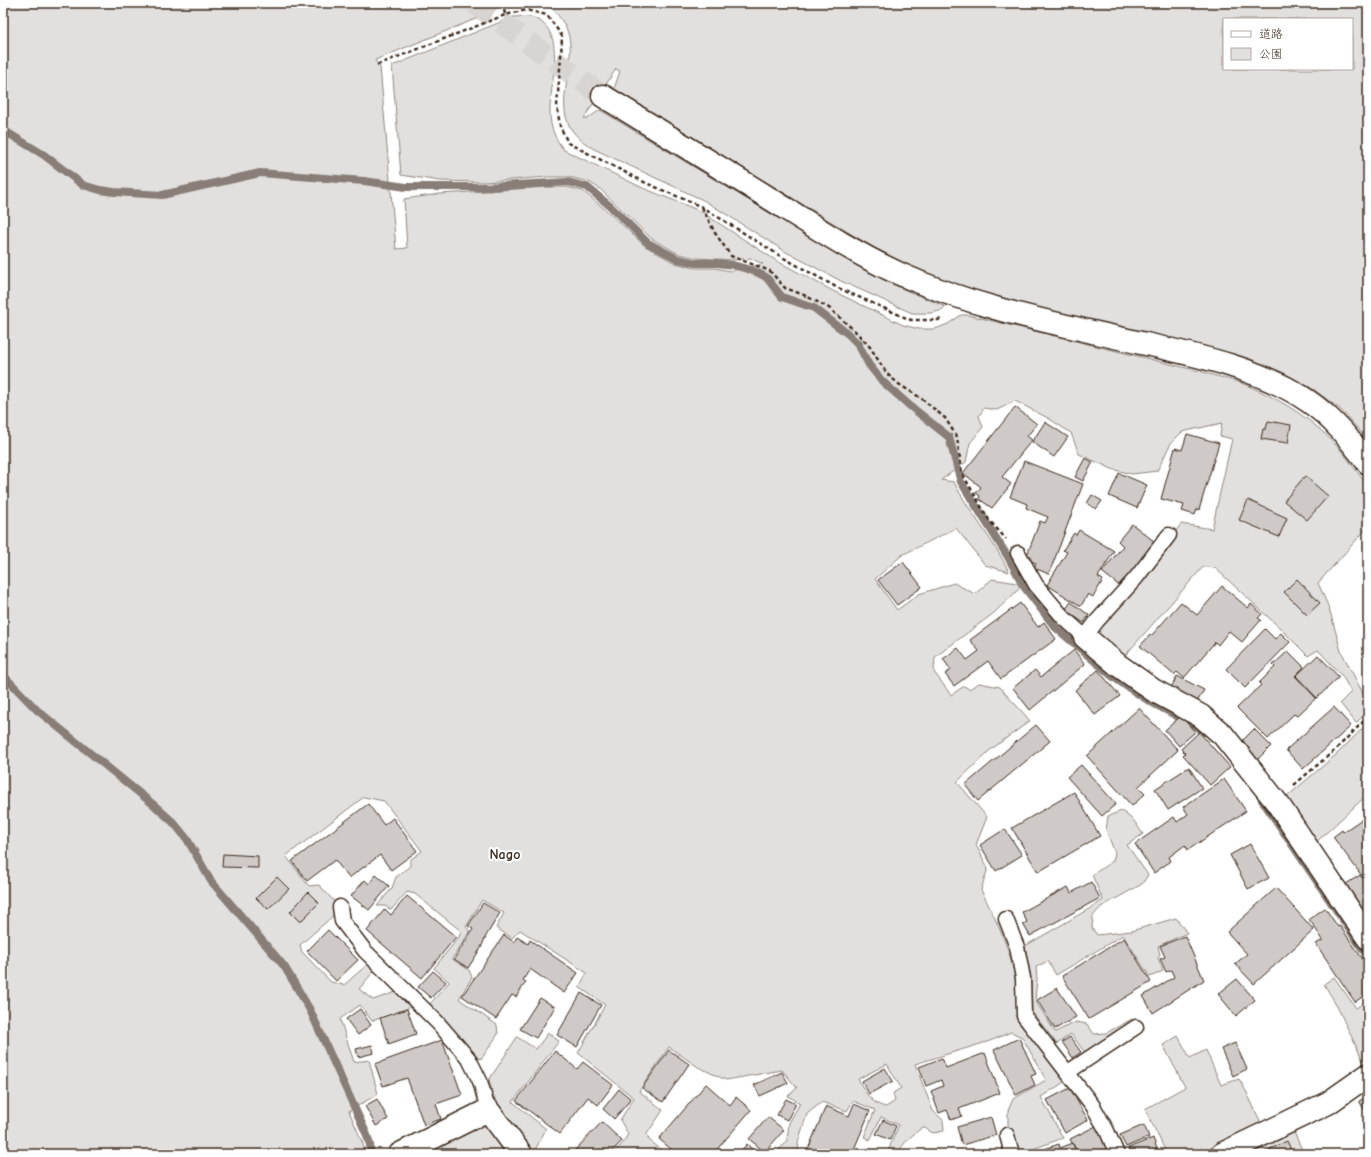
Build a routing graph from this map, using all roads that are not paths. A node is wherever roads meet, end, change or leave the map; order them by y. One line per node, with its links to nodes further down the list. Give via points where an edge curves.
1 (603, 96): 2 (street, via 832,237 900,274 969,301 1013,314 1206,359 1257,376 1306,400 1331,418)
2 (1368, 463)
3 (1169, 535): 5 (lane)
4 (1018, 553): 5 (lane, via 1036,585 1063,617)
5 (1085, 637): 8 (street, via 1153,690 1201,716 1223,735 1275,800)
6 (340, 907): 12 (lane, via 342,921 365,952 438,1023 469,1059 480,1081)
7 (1006, 919): 10 (lane, via 1017,947 1023,978 1024,1016)
8 (1368, 938)
9 (1136, 1027): 10 (lane)
10 (1068, 1072): 17 (lane, via 1093,1106)
11 (1368, 1075): 18 (street, via 1328,1103)
12 (488, 1110): 14 (street); 15 (street)
13 (1006, 1135): 16 (lane)
14 (400, 1154)
15 (521, 1154)
16 (1012, 1154)
17 (1117, 1154)
18 (1222, 1154)

